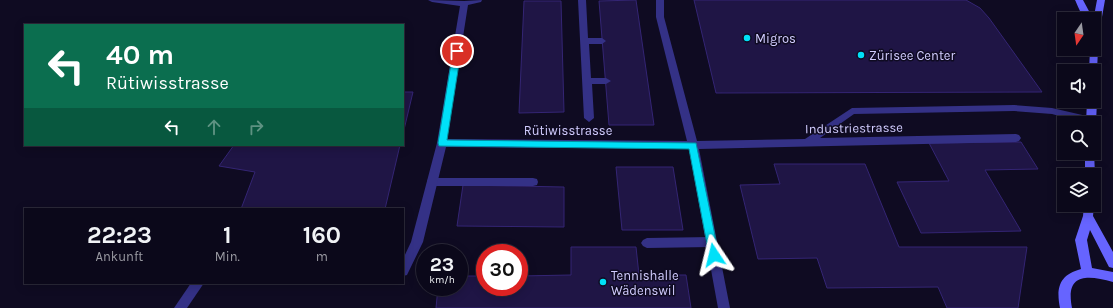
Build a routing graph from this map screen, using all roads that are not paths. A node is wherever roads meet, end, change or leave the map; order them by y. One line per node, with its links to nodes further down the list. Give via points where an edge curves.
1 (432, 0): 7 (street)
2 (478, 0): 7 (street)
3 (582, 0): 10 (street)
4 (660, 0): 19 (street, via 660,18)
5 (1079, 0): 8 (main road)
6 (1101, 0): 9 (main road)
7 (464, 4): 18 (street)
8 (1085, 12)
9 (1099, 12)
10 (584, 41): 11 (street); 12 (street)
11 (602, 41)
12 (587, 81): 13 (street); 15 (street)
13 (606, 81)
14 (1070, 116): 17 (street, via 1052,111 1014,108 852,110)
15 (588, 118)
16 (1016, 138): 17 (street, Industriestrasse)
17 (808, 142): 19 (street, Industriestrasse)
18 (442, 143): 19 (street, Rütiwisstrasse); 20 (street)
19 (693, 145): 24 (street)
20 (432, 182): 21 (street); 27 (street, via 417,242)
21 (533, 182)
22 (1088, 212): 28 (main road, via 1081,240)
23 (1089, 212): 26 (main road)
24 (711, 242): 25 (street); 32 (street)
25 (647, 243)
26 (1113, 263)
27 (404, 269)
28 (1087, 272): 29 (main road); 33 (main road, via 1073,277 1064,286)
29 (1113, 277)
30 (197, 284): 31 (street)
31 (180, 308)
32 (724, 308)
33 (1066, 308)

